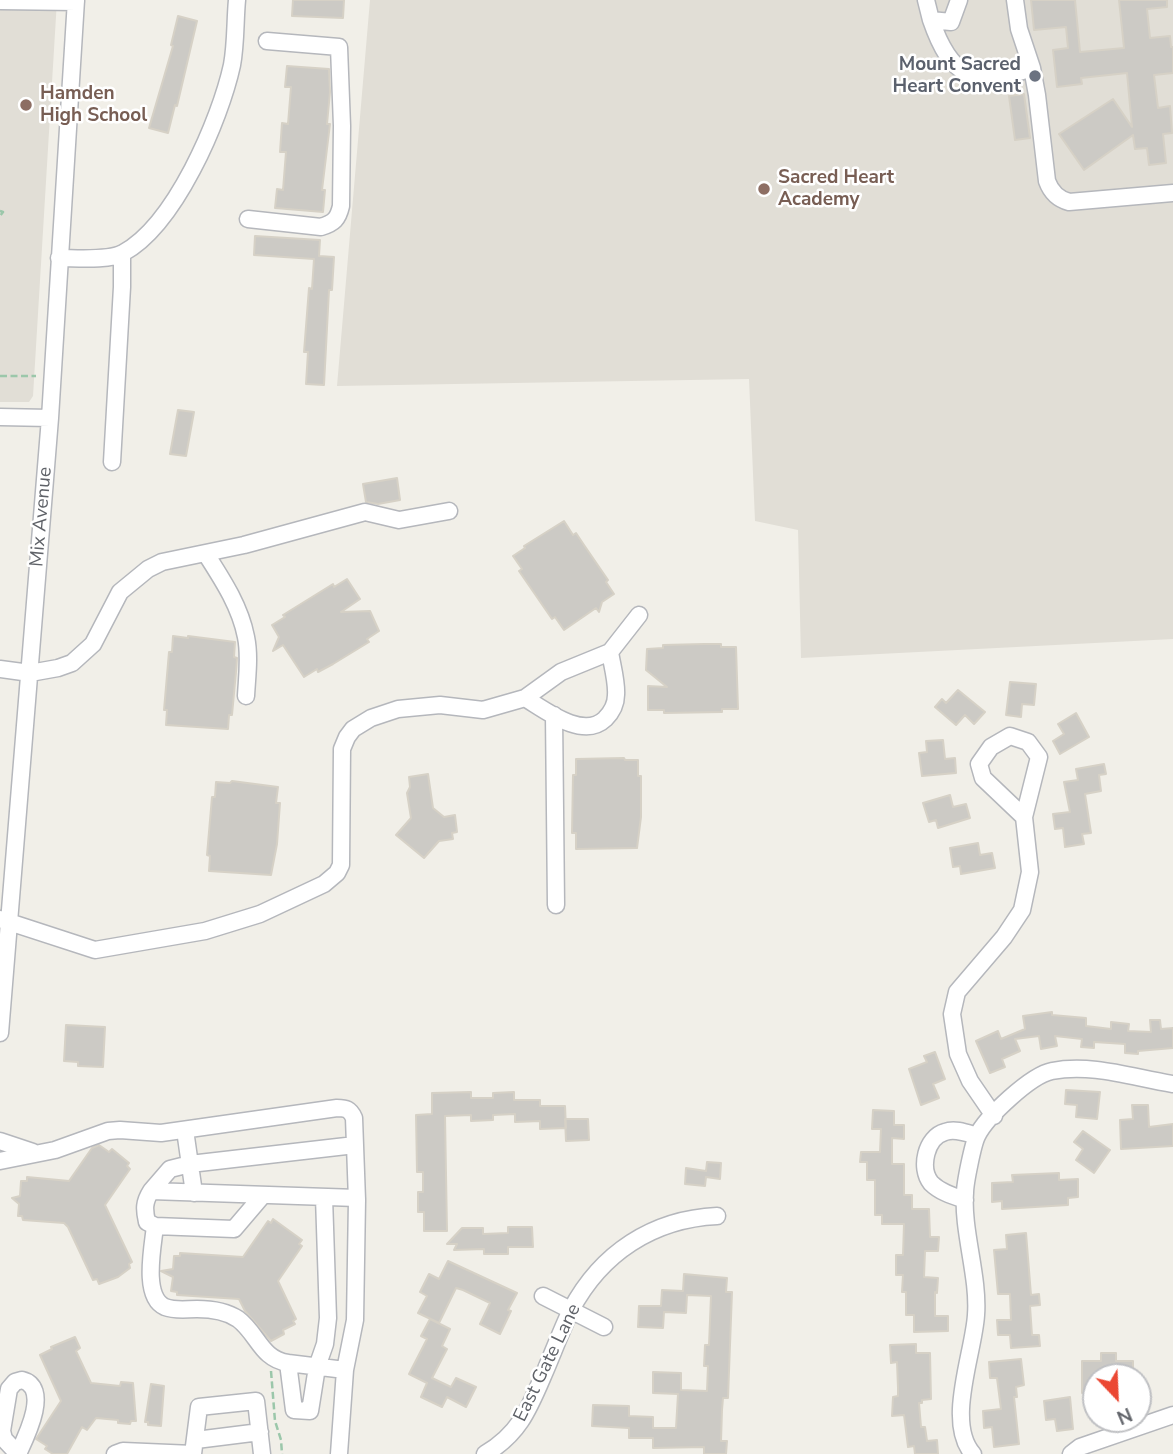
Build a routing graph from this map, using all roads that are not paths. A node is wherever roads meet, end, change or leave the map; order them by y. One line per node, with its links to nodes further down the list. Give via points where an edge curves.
1 (237, 0): 12 (street, via 232,63 210,135 158,222)
2 (926, 0): 7 (street)
3 (959, 0): 7 (street, via 951,22)
4 (1015, 0): 9 (street)
5 (0, 1): 6 (street)
6 (76, 1): 13 (street, Mix Avenue)
7 (931, 20): 9 (street, via 946,54 962,72 992,77)
8 (267, 41): 11 (street, via 339,47 341,206 332,223 321,227)
9 (1032, 68): 10 (street, via 1047,181 1057,196 1069,202)
10 (1173, 193)
11 (248, 219)
12 (122, 254): 13 (street); 16 (street)
13 (59, 258): 15 (street, Mix Avenue)
14 (0, 417): 15 (street)
15 (50, 418): 22 (street, Mix Avenue)
16 (112, 462)
17 (449, 511): 18 (street, via 399,520 365,512)
18 (206, 554): 22 (street, via 148,569 120,592 83,655 58,668); 23 (street, via 224,582 246,638)
19 (639, 615): 20 (street)
20 (610, 652): 24 (street, via 562,672); 25 (street, via 616,696 611,713 590,726 572,725)
21 (0, 669): 22 (street)
22 (30, 673): 28 (street, Mix Avenue)
23 (246, 696)
24 (525, 698): 25 (street); 28 (street, via 483,710 440,705 398,709 354,729 342,749 342,855 337,873 331,881 283,904 205,931 95,950)
25 (554, 715): 27 (street)
26 (1024, 817): 26 (street, via 983,778 979,764 991,747 1010,736 1028,742 1039,757); 31 (street, via 1030,872 1023,910 957,992 952,1014 958,1054 970,1082)
27 (556, 905)
28 (4, 919): 29 (street, Mix Avenue)
29 (0, 1033)
30 (1173, 1084): 31 (street, via 1096,1069 1050,1071 1012,1094)
31 (994, 1116): 33 (street)
32 (185, 1130): 35 (street, via 345,1108 354,1118); 36 (street, via 108,1131); 38 (street)
33 (977, 1136): 44 (street); 44 (street, via 953,1130 940,1133 929,1145 926,1160 932,1183)
34 (0, 1141): 36 (street)
35 (355, 1145): 38 (street); 43 (street)
36 (35, 1153): 37 (street)
37 (0, 1161)
38 (190, 1164): 39 (street, via 170,1170); 40 (street)
39 (151, 1191): 40 (street); 46 (street, via 144,1210 147,1222)
40 (194, 1193): 41 (street)
41 (263, 1195): 42 (street); 46 (street, via 234,1229)
42 (324, 1197): 43 (street); 51 (street, via 328,1318)
43 (357, 1198): 52 (street, via 355,1320)
44 (965, 1200): 60 (street, via 976,1313 962,1385 961,1418)
45 (717, 1216): 48 (street, East Gate Lane, via 656,1227 625,1246 587,1284)
46 (155, 1226): 50 (street, via 150,1278 157,1302 163,1307 210,1309 236,1318 266,1354)
47 (543, 1296): 48 (street)
48 (571, 1310): 49 (street); 59 (street, East Gate Lane, via 529,1409 513,1433)
49 (604, 1327)
50 (281, 1362): 51 (street); 51 (street, via 294,1410 310,1411)
51 (317, 1367): 52 (street)
52 (345, 1370): 58 (street)
53 (1173, 1415): 61 (street)
54 (260, 1432): 55 (street); 55 (street, via 256,1401 199,1406); 57 (street)
55 (194, 1449): 56 (street)
56 (115, 1454)
57 (262, 1454)
58 (339, 1454)
59 (485, 1454)
60 (973, 1454)
61 (1070, 1454)

